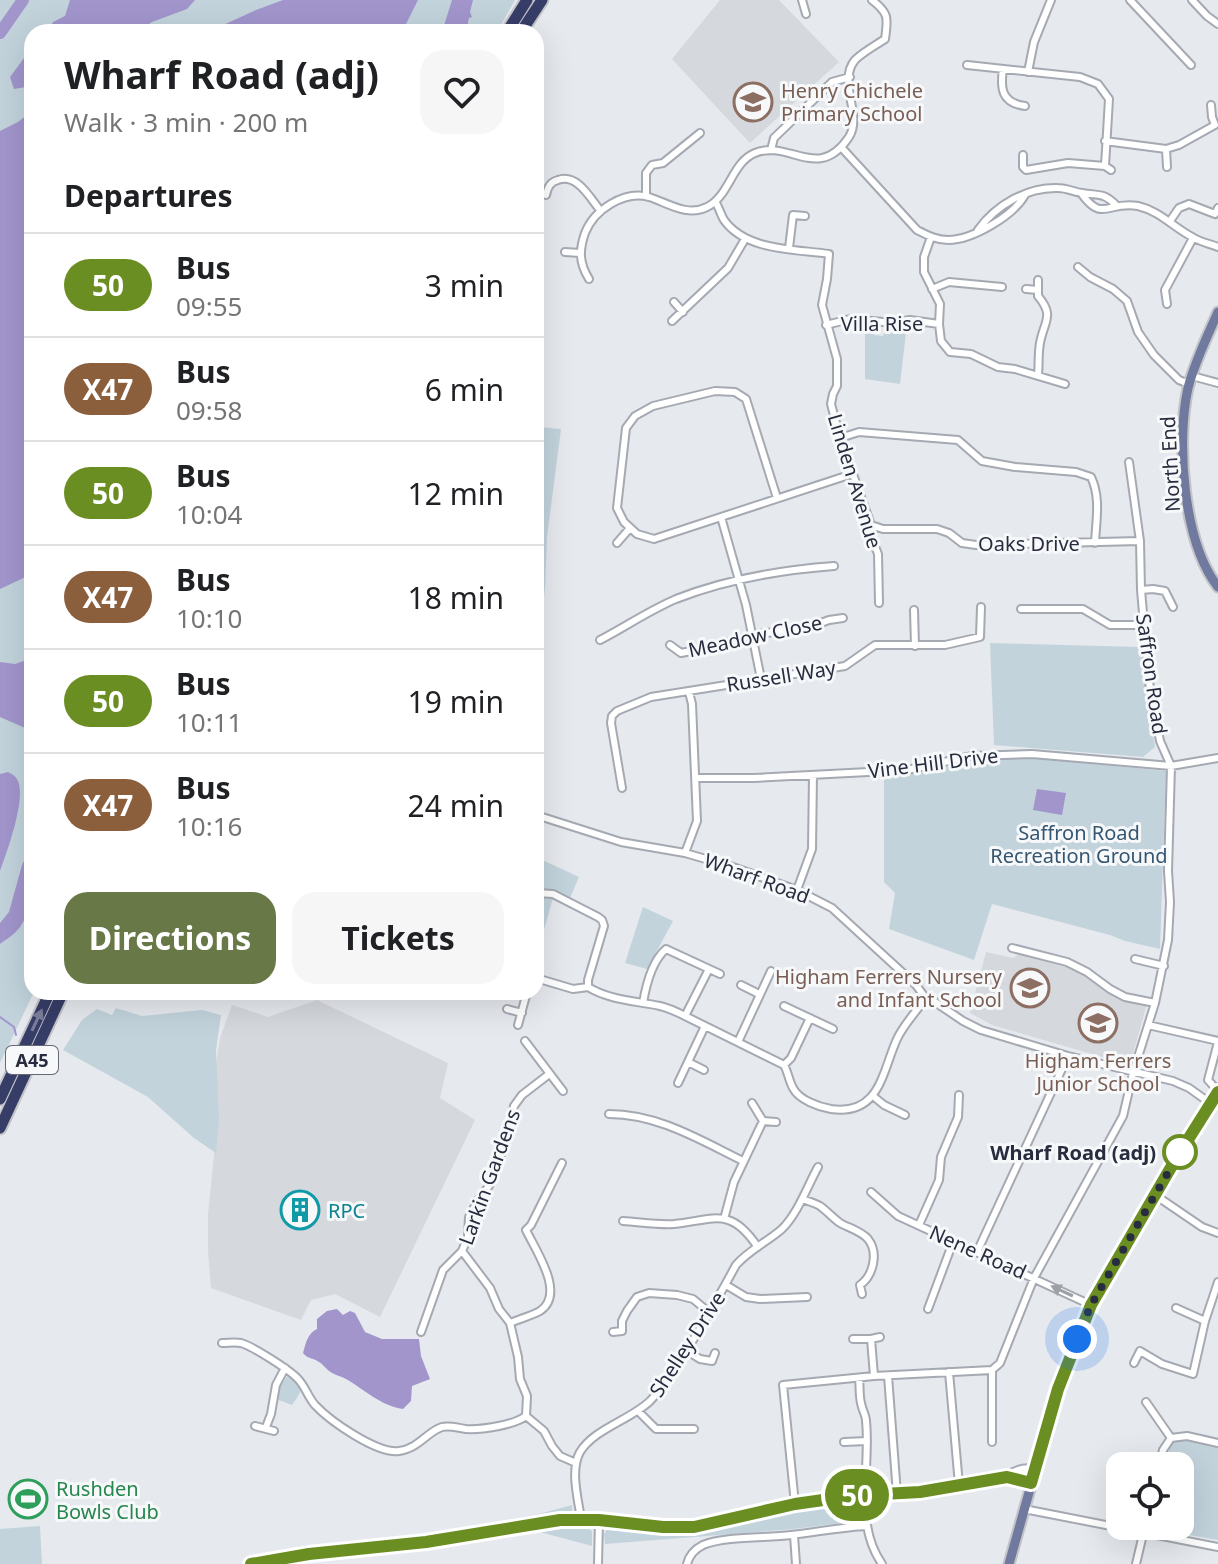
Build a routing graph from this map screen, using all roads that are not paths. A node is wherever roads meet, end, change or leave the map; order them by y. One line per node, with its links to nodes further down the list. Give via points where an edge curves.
1 (527, 0): 9 (highway)
2 (542, 0): 10 (highway)
3 (802, 0): 8 (street)
4 (872, 0): 16 (street, via 888,19 885,39 854,61)
5 (1051, 0): 15 (street)
6 (1130, 0): 13 (street)
7 (1192, 0): 11 (street)
8 (806, 14)
9 (512, 24)
10 (526, 24)
11 (1218, 24)
12 (967, 65): 14 (street)
13 (1191, 65)
14 (1003, 69): 15 (street); 18 (street, via 1004,95)
15 (1028, 72): 21 (street, via 1098,84 1109,99)
16 (850, 77): 22 (street, via 854,121); 24 (street, via 832,82 774,138)
17 (1211, 105): 19 (street)
18 (1025, 106)
19 (1217, 126): 23 (street)
20 (700, 133): 31 (street, via 663,163 652,165 646,173)
21 (1105, 141): 23 (street); 25 (street, via 1108,168 1068,163 1031,171 1023,167)
22 (841, 147): 24 (street, via 813,160); 38 (street, via 917,230)
23 (1166, 149): 26 (street)
24 (771, 150): 32 (street, via 752,154)
25 (1023, 155)
26 (1167, 167)
27 (544, 185): 28 (street)
28 (548, 187): 30 (street); 34 (street, via 565,178 577,183)
29 (1081, 193): 33 (street, via 1101,194); 33 (street, via 1097,210); 38 (street, via 1036,190 1016,197 976,232 958,239)
30 (546, 195)
31 (646, 196): 32 (street, via 689,211); 34 (street)
32 (716, 203): 40 (street, via 725,221)
33 (1116, 205): 37 (street, via 1150,209)
34 (600, 210): 44 (street, via 588,226)
35 (1217, 214): 37 (street, via 1189,204)
36 (805, 216): 42 (street, via 793,215)
37 (1170, 221): 39 (street)
38 (931, 237): 49 (street, via 924,272)
39 (1193, 238): 41 (street); 53 (street, via 1165,290)
40 (745, 239): 42 (street, Linden Avenue); 54 (street, via 728,268)
41 (1218, 247)
42 (789, 248): 58 (street, Linden Avenue, via 829,254 822,305)
43 (565, 252): 44 (street)
44 (580, 253): 46 (street)
45 (1078, 267): 60 (street, via 1127,301 1138,332 1154,355 1179,380)
46 (589, 279)
47 (1038, 280): 51 (street)
48 (1002, 287): 49 (street, via 949,282)
49 (932, 289): 57 (street, via 940,304)
50 (1026, 289): 51 (street)
51 (1038, 290): 59 (street, via 1049,315)
52 (674, 302): 54 (street)
53 (1167, 304)
54 (683, 312): 56 (street)
55 (1218, 312): 60 (main road, North End)
56 (672, 321)
57 (939, 324): 58 (street, Villa Rise, via 850,319); 59 (street, via 941,341 950,352)
58 (826, 325): 63 (street, Linden Avenue, via 837,359 831,404)
59 (1038, 376): 62 (street)
60 (1190, 380): 61 (street); 75 (main road, North End, via 1183,422 1186,489 1204,565)
61 (1218, 383)
62 (1065, 384)
63 (840, 438): 65 (street, Linden Avenue); 72 (street, Oaks Drive, via 859,432 958,440 982,461 1091,477 1097,500)
64 (1129, 462): 70 (street, Saffron Road)
65 (852, 474): 66 (street); 68 (street, Linden Avenue)
66 (777, 498): 67 (street); 69 (street, via 746,399 735,392 715,391 653,406 626,428 617,508)
67 (721, 517): 69 (street, via 654,539); 74 (street)
68 (871, 525): 72 (street, Oaks Drive, via 937,529 976,545); 77 (street, Linden Avenue, via 878,554)
69 (630, 528): 71 (street)
70 (1140, 541): 72 (street, Oaks Drive); 76 (street, Saffron Road)
71 (617, 543)
72 (1095, 543)
73 (834, 566): 74 (street)
74 (739, 579): 84 (street); 85 (street, via 674,600)
75 (1218, 587)
76 (1141, 590): 79 (street, via 1165,591); 83 (street, Saffron Road)
77 (879, 603)
78 (981, 607): 87 (street, Russell Way, via 980,637)
79 (1173, 607)
80 (1021, 609): 83 (street, via 1083,609 1110,625)
81 (914, 610): 87 (street)
82 (843, 618): 84 (street, Meadow Close)
83 (1145, 625): 91 (street, Saffron Road, via 1155,719)
84 (752, 635): 86 (street, Meadow Close, via 681,653); 88 (street)
85 (600, 640)
86 (670, 645)
87 (915, 646): 88 (street, Russell Way, via 875,645 845,666)
88 (761, 679): 89 (street, Russell Way)
89 (689, 692): 93 (street); 94 (street, Russell Way, via 651,697 612,716)
90 (1218, 758): 91 (street, Vine Hill Drive)
91 (1171, 766): 92 (street, Vine Hill Drive, via 1032,754); 101 (street, Saffron Road)
92 (813, 775): 93 (street, Vine Hill Drive); 97 (street, via 812,849)
93 (695, 778): 96 (street, via 697,821)
94 (622, 788)
95 (544, 818): 96 (street, Wharf Road, via 621,842)
96 (685, 853): 97 (street, Wharf Road)
97 (797, 890): 112 (street, Wharf Road, via 832,908)
98 (544, 893): 107 (street, via 603,922)
99 (1012, 948): 114 (street, via 1067,962 1125,997)
100 (1135, 959): 101 (street)
101 (1164, 966): 114 (street, Saffron Road)
102 (709, 969): 104 (street); 113 (street, via 662,951); 118 (street)
103 (771, 971): 108 (street)
104 (720, 974)
105 (544, 980): 107 (street, via 573,989)
106 (741, 985): 108 (street)
107 (588, 987): 113 (street)
108 (759, 994): 125 (street)
109 (46, 1000): 138 (highway, A45, one-way to 109)
110 (59, 1000): 151 (highway, A45)
111 (525, 1000): 117 (street)
112 (927, 1000): 127 (street, Wharf Road, via 981,1030); 137 (street, via 897,1038)
113 (643, 1003): 118 (street)
114 (1155, 1003): 121 (street, Saffron Road)
115 (784, 1006): 119 (street)
116 (507, 1009): 117 (street)
117 (522, 1013): 120 (street)
118 (685, 1016): 122 (street)
119 (810, 1018): 123 (street); 129 (street)
120 (518, 1025)
121 (1148, 1025): 126 (street); 131 (street, Saffron Road)
122 (705, 1026): 125 (street); 128 (street)
123 (833, 1029)
124 (525, 1041): 132 (street)
125 (738, 1042): 129 (street)
126 (1218, 1042): 135 (street, via 1208,1080)
127 (1068, 1056): 131 (street, Wharf Road); 167 (street)
128 (688, 1062): 130 (street); 133 (street)
129 (784, 1065): 137 (street, via 796,1093 840,1114)
130 (704, 1070)
131 (1133, 1073): 141 (street, Wharf Road, via 1181,1084); 168 (street, Saffron Road, via 1123,1116)
132 (548, 1075): 134 (street); 166 (street, Larkin Gardens, via 514,1106 489,1186 469,1217)
133 (678, 1083)
134 (563, 1091)
135 (1218, 1091): 141 (main road)
136 (959, 1095): 142 (street)
137 (873, 1096): 145 (street)
138 (0, 1099)
139 (899, 1099): 145 (street)
140 (752, 1103): 149 (street)
141 (1210, 1103): 156 (main road)
142 (959, 1105): 143 (street); 160 (street, via 939,1180)
143 (969, 1105)
144 (627, 1106): 147 (street)
145 (894, 1109): 148 (street)
146 (609, 1114): 147 (street)
147 (626, 1114): 152 (street, via 680,1130)
148 (905, 1115)
149 (763, 1121): 150 (street); 152 (street)
150 (776, 1122)
151 (0, 1128)
152 (743, 1161): 158 (street)
153 (562, 1163): 161 (street)
154 (818, 1167): 157 (street, Shelley Drive)
155 (871, 1192): 160 (street, Nene Road, via 898,1216)
156 (1155, 1195): 162 (street); 173 (main road)
157 (802, 1199): 165 (street, Shelley Drive, via 785,1225); 171 (street, via 869,1240 873,1265 860,1285)
158 (724, 1219): 159 (street, via 674,1224); 165 (street, via 745,1230)
159 (623, 1221)
160 (919, 1225): 164 (street, Nene Road)
161 (526, 1230): 163 (street); 178 (street, via 551,1288 550,1300 541,1310)
162 (1218, 1233)
163 (516, 1234)
164 (953, 1242): 167 (street, Nene Road); 175 (street)
165 (757, 1246): 170 (street, Shelley Drive, via 736,1265)
166 (462, 1251): 178 (street); 179 (street, Larkin Gardens, via 443,1270)
167 (977, 1252): 168 (street, Nene Road)
168 (1034, 1278): 173 (street, Nene Road, one-way to 168); 189 (street, Saffron Road, via 1000,1363)
169 (1218, 1282): 177 (street)
170 (726, 1285): 172 (street, via 746,1297); 176 (street, Shelley Drive)
171 (862, 1294)
172 (807, 1297)
173 (1091, 1305): 206 (main road)
174 (1176, 1308): 177 (street)
175 (928, 1309)
176 (710, 1313): 180 (street, via 693,1299 649,1293 637,1297 622,1321 622,1331); 185 (street, Shelley Drive)
177 (1205, 1321): 187 (street, via 1193,1374 1140,1351)
178 (510, 1323): 196 (street, via 527,1396)
179 (421, 1332)
180 (613, 1332)
181 (880, 1337): 183 (street)
182 (853, 1339): 183 (street)
183 (871, 1339): 191 (street)
184 (222, 1343): 188 (street, via 240,1343)
185 (687, 1351): 186 (street, via 712,1361); 195 (street, Shelley Drive)
186 (715, 1353)
187 (1134, 1363)
188 (285, 1368): 196 (street, via 325,1414 385,1451 415,1446 439,1428 488,1428); 197 (street, via 276,1385 270,1429)
189 (992, 1370): 190 (street); 202 (street)
190 (949, 1372): 192 (street); 209 (street)
191 (874, 1376): 192 (street); 193 (street)
192 (888, 1376): 210 (street)
193 (859, 1378): 200 (street); 212 (street, via 783,1385)
194 (1146, 1402): 199 (street)
195 (638, 1411): 198 (street, via 656,1429); 205 (street, Shelley Drive, via 592,1438)
196 (526, 1416): 205 (street, via 544,1431 560,1456)
197 (255, 1426)
198 (694, 1429)
199 (1171, 1438): 203 (street); 204 (street)
200 (867, 1441): 201 (street); 211 (street)
201 (844, 1442)
202 (992, 1442)
203 (1218, 1443)
204 (1162, 1452)
205 (576, 1463): 214 (street)
206 (1034, 1470): 207 (main road); 208 (main road)
207 (1007, 1477): 208 (main road); 209 (main road)
208 (1031, 1483): 213 (main road)
209 (959, 1485): 210 (main road)
210 (897, 1494): 211 (main road)
211 (864, 1495): 212 (main road); 217 (street)
212 (795, 1504): 215 (main road, via 694,1527)
213 (1024, 1509): 216 (street); 227 (main road)
214 (581, 1519): 215 (main road); 222 (main road)
215 (599, 1520): 223 (street)
216 (1106, 1523)
217 (867, 1526): 218 (street); 226 (street)
218 (794, 1535): 224 (street, via 700,1546); 225 (street)
219 (1141, 1540): 228 (street)
220 (1189, 1540): 221 (street)
221 (1218, 1547)
222 (251, 1564)
223 (598, 1564)
224 (687, 1564)
225 (796, 1564)
226 (882, 1564)
227 (1009, 1564)
228 (1136, 1564)

